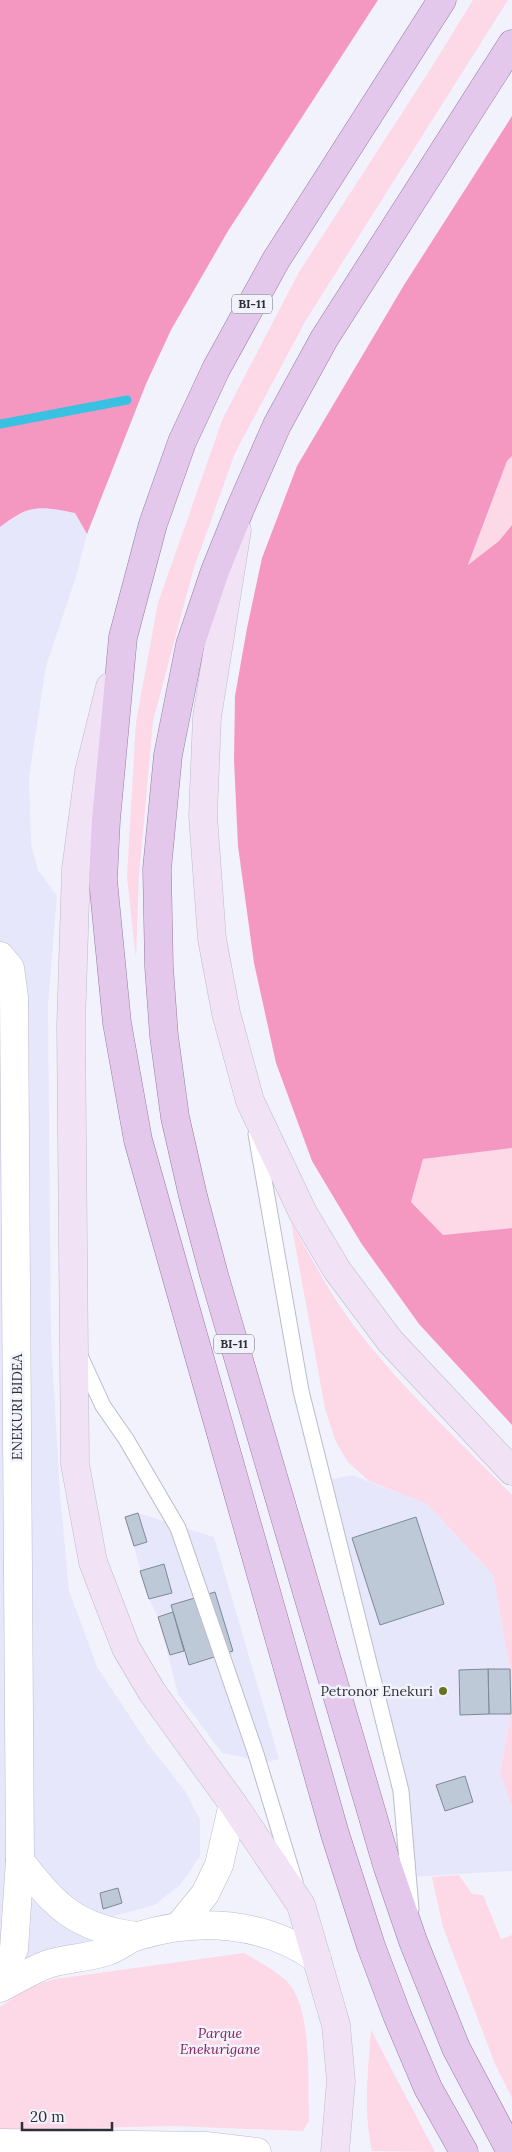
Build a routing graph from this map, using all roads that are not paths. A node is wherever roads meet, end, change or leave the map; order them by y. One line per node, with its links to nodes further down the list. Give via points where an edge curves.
1 (442, 0): 4 (main road, BI-11, via 276,260 216,369 182,442 153,524)
2 (512, 44): 3 (main road, BI-11, via 324,338 277,425)
3 (240, 508): 6 (street, via 207,717 203,816 212,939 226,1013); 14 (main road, BI-11, via 190,645 168,755 157,869 158,967 164,1036 175,1117 214,1275 384,1856)
4 (123, 638): 7 (street, via 89,772 76,869 71,1025); 21 (main road, BI-11, via 103,880 117,1023 138,1140 347,1871 397,2015 428,2088)
5 (0, 956): 10 (street, ENEKURI BIDEA, via 10,968 14,997)
6 (250, 1101): 8 (street, via 303,1213 337,1270 390,1342); 14 (lane, via 301,1391 401,1791)
7 (73, 1340): 9 (street, via 75,1464 93,1562 126,1648 152,1692); 11 (lane, via 102,1406 126,1439 178,1528 256,1754)
8 (512, 1471)
9 (233, 1804): 11 (street); 12 (street, via 219,1865 205,1894)
10 (20, 1861): 13 (street, via 48,1896 68,1914 110,1933); 16 (street, ENEKURI BIDEA, via 14,1949)
11 (301, 1905): 15 (street)
12 (179, 1926): 13 (street); 15 (street, via 231,1925 301,1948)
13 (136, 1936): 17 (street, via 108,1951 47,1964)
14 (413, 1941): 22 (main road, BI-11, via 456,2048)
15 (317, 1959): 20 (street, via 336,2025 341,2081)
16 (0, 1978)
17 (0, 1988)
18 (0, 2143): 19 (street, via 206,2146)
19 (257, 2152)
20 (335, 2152)
21 (464, 2152)
22 (511, 2152)

